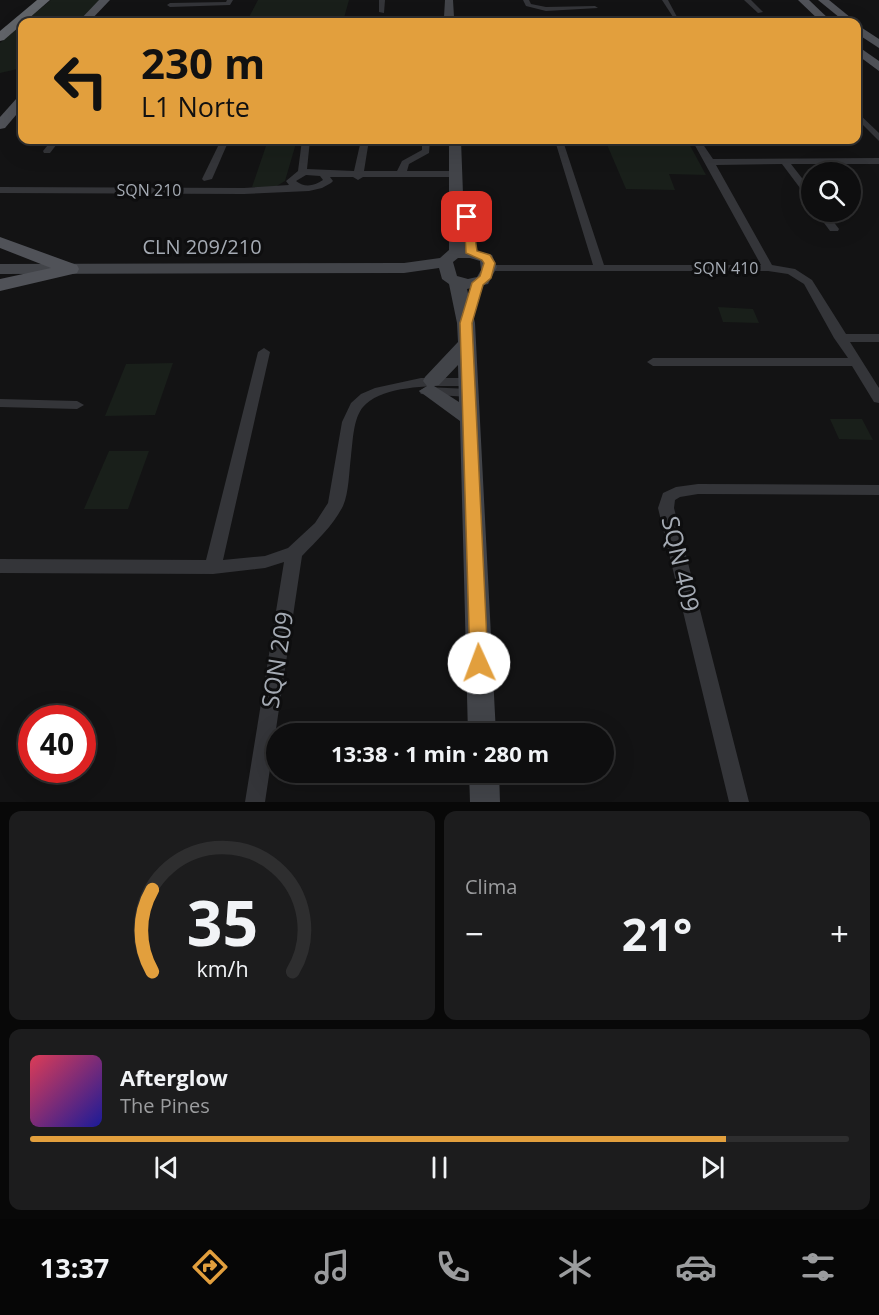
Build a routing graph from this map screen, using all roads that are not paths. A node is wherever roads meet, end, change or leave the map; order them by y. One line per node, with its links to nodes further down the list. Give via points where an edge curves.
1 (28, 0): 25 (highway)
2 (44, 0): 18 (highway)
3 (105, 0): 19 (main road)
4 (120, 0): 20 (main road)
5 (230, 0): 13 (street, via 228,4)
6 (382, 0): 15 (street)
7 (449, 0): 21 (street)
8 (526, 0): 14 (street, via 538,9)
9 (665, 0): 17 (street)
10 (747, 0): 16 (street)
11 (806, 3): 12 (main road); 22 (main road)
12 (827, 4): 23 (main road)
13 (170, 5)
14 (595, 8)
15 (381, 12)
16 (760, 12)
17 (675, 16)
18 (23, 18)
19 (87, 18)
20 (102, 18)
21 (449, 18)
22 (823, 18)
23 (846, 18)
24 (18, 22): 27 (highway)
25 (0, 23)
26 (861, 31): 28 (main road)
27 (0, 37)
28 (879, 45)
29 (861, 52): 30 (main road)
30 (879, 67)
31 (18, 96): 33 (main road)
32 (18, 97): 35 (main road)
33 (0, 105)
34 (861, 119): 37 (street)
35 (0, 124)
36 (861, 130): 37 (street)
37 (871, 130): 38 (street)
38 (879, 138)
39 (53, 144): 47 (street)
40 (223, 144): 55 (street, SQN 210)
41 (306, 144): 51 (street)
42 (363, 144): 54 (street)
43 (426, 144): 52 (street, via 426,151 405,163)
44 (455, 144): 53 (street)
45 (560, 144): 64 (street)
46 (699, 144): 50 (street, SQN 410)
47 (47, 151)
48 (879, 160): 49 (street)
49 (784, 161): 50 (street); 57 (street)
50 (710, 162): 66 (street, SQN 410)
51 (302, 173): 56 (street); 58 (street, via 291,181)
52 (401, 174): 53 (street); 54 (street)
53 (457, 174): 63 (street)
54 (358, 175): 56 (street)
55 (207, 179)
56 (325, 179): 58 (street, SQN 210, via 316,187)
57 (801, 183)
58 (298, 187): 59 (street, SQN 210, via 244,191)
59 (0, 190)
60 (829, 222): 61 (street)
61 (834, 229)
62 (0, 242): 68 (main road)
63 (455, 265): 65 (street, via 486,258); 68 (street, CLN 209/210); 69 (street, CLN 209/210); 71 (street)
64 (599, 267): 65 (street, SQN 410); 66 (street, SQN 410)
65 (489, 268): 69 (street, via 485,278)
66 (768, 268): 72 (street, via 791,271 806,279)
67 (0, 269): 68 (street, CLN 209/210)
68 (70, 269): 70 (main road)
69 (477, 283): 71 (street)
70 (0, 285)
71 (466, 332): 77 (street, via 446,369); 78 (street)
72 (840, 338): 73 (street); 76 (street)
73 (879, 338)
74 (264, 352): 86 (street)
75 (653, 362): 76 (street)
76 (855, 362): 79 (street)
77 (431, 386): 78 (street); 82 (street); 84 (street, via 380,391 356,406 349,422 336,504)
78 (469, 388): 82 (street)
79 (879, 399)
80 (0, 403): 81 (street)
81 (77, 405)
82 (470, 419): 87 (street)
83 (879, 490): 91 (street, SQN 409, via 698,489 668,497 666,508)
84 (294, 553): 86 (street, via 265,562); 89 (street, SQN 209)
85 (0, 566): 86 (street)
86 (213, 567)
87 (482, 723)
88 (484, 783): 90 (street)
89 (255, 802)
90 (485, 802)
91 (739, 802)

